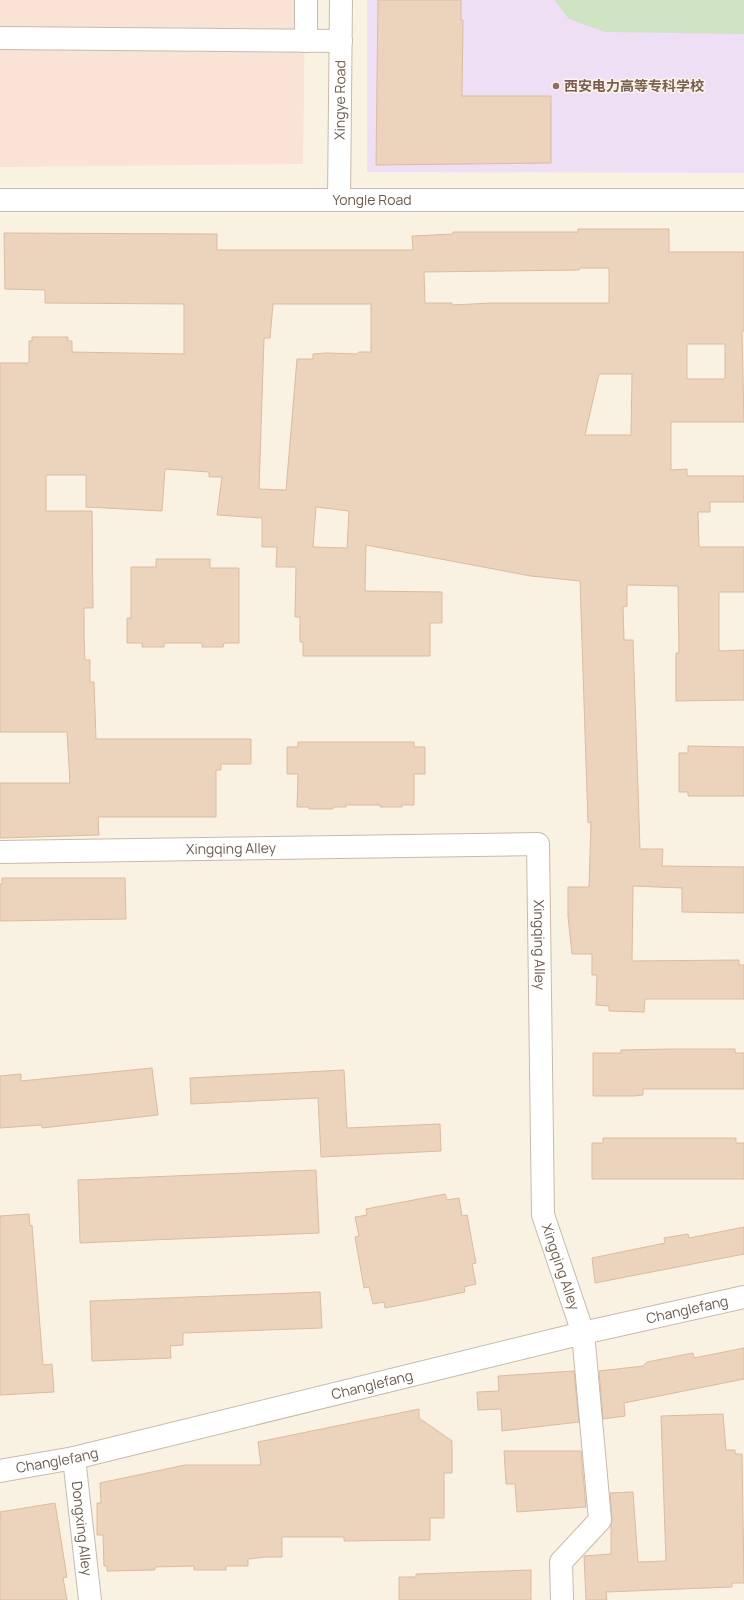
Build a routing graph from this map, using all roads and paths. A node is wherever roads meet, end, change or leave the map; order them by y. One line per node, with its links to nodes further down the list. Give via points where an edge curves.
1 (306, 0): 4 (street)
2 (341, 0): 5 (street, Xingye Road)
3 (0, 38): 4 (street)
4 (306, 41): 5 (street)
5 (341, 41): 7 (street, Xingye Road)
6 (0, 200): 7 (street, Yongle Road)
7 (339, 200): 8 (street, Yongle Road)
8 (744, 200)
9 (0, 852): 11 (street, Xingqing Alley, via 538,844 543,1215)
10 (744, 1297): 11 (street, Changlefang)
11 (583, 1333): 12 (street, Changlefang); 15 (street, Xingqing Alley, via 600,1520 561,1562)
12 (74, 1458): 13 (street, Changlefang); 14 (street, Dongxing Alley)
13 (0, 1471)
14 (90, 1600)
15 (562, 1600)

